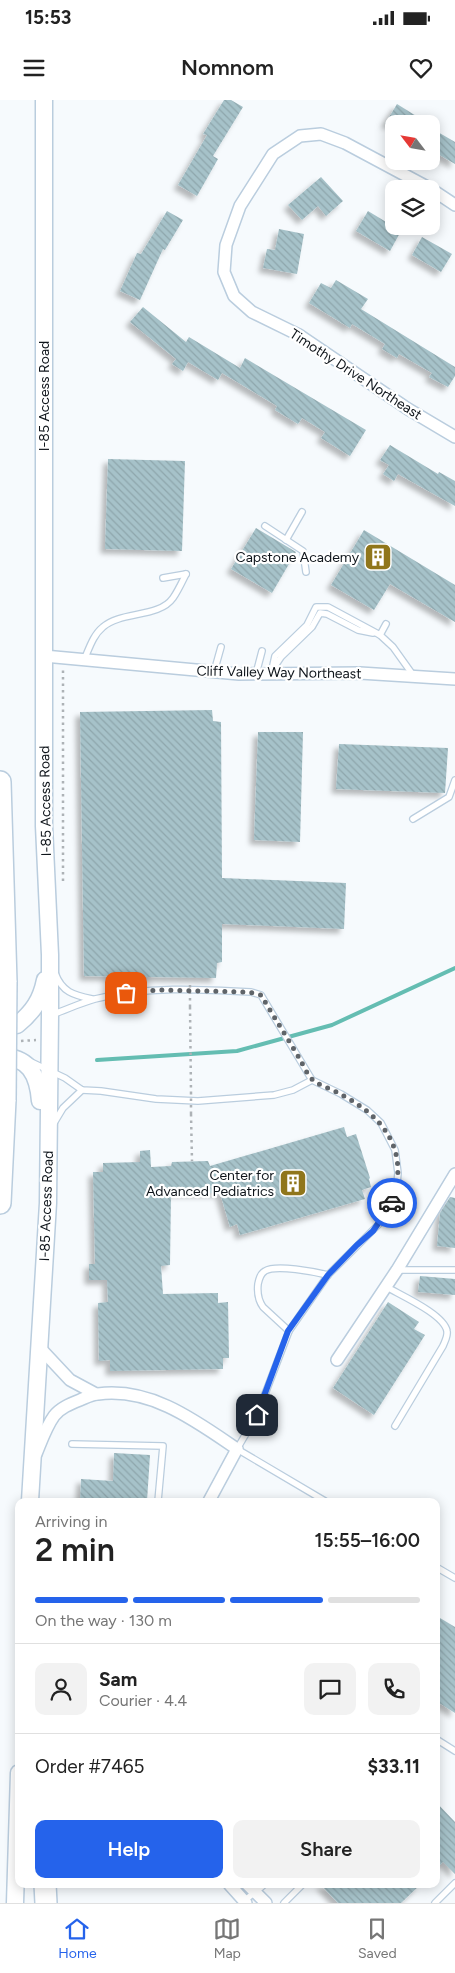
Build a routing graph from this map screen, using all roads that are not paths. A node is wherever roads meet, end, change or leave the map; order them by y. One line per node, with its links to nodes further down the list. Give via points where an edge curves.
1 (44, 100): 15 (main road, I-85 Access Road)
2 (415, 180): 5 (street, Timothy Drive Northeast, via 345,142 321,134 300,136 273,154 240,206 226,244 224,272 234,296 252,312 300,335)
3 (440, 195): 4 (street, Timothy Drive Northeast)
4 (455, 205)
5 (455, 437)
6 (302, 512): 8 (lane)
7 (265, 526): 8 (lane)
8 (286, 540): 9 (lane, via 303,551)
9 (306, 572)
10 (163, 578): 16 (lane, via 186,574 173,599 148,612 103,626 91,642)
11 (386, 624): 12 (lane)
12 (380, 635): 19 (lane, via 328,608 316,607 307,625 275,656); 20 (lane)
13 (221, 647): 17 (lane)
14 (262, 652): 18 (lane)
15 (44, 656): 16 (street, Cliff Valley Way Northeast); 25 (main road, I-85 Access Road, via 44,826)
16 (84, 660): 17 (street, Cliff Valley Way Northeast)
17 (214, 672): 18 (street, Cliff Valley Way Northeast)
18 (256, 674): 19 (street, Cliff Valley Way Northeast)
19 (270, 674): 20 (street, Cliff Valley Way Northeast)
20 (413, 675): 21 (street, Cliff Valley Way Northeast)
21 (455, 679)
22 (455, 780): 24 (lane, via 449,797)
23 (0, 782): 38 (highway, bridge, via 6,982)
24 (413, 819)
25 (50, 954): 26 (lane, via 62,988 77,996); 27 (main road, I-85 Access Road); 29 (main road, via 38,1001 30,1014)
26 (94, 999): 27 (lane); 33 (lane, via 157,990 261,995)
27 (50, 1015): 29 (main road); 32 (main road, I-85 Access Road)
28 (0, 1024): 29 (main road)
29 (17, 1025)
30 (0, 1057): 31 (main road)
31 (22, 1061): 32 (lane, via 33,1062); 37 (main road, via 35,1074 39,1087)
32 (48, 1070): 34 (lane); 35 (main road, I-85 Access Road)
33 (312, 1080): 34 (lane, via 274,1096 198,1101); 41 (lane, via 367,1110 381,1123 390,1137 398,1173 396,1193 387,1213)
34 (82, 1090): 35 (lane, via 63,1108)
35 (48, 1130): 37 (main road, I-85 Access Road)
36 (455, 1174): 39 (street)
37 (48, 1203): 44 (main road, I-85 Access Road)
38 (0, 1204)
39 (397, 1270): 40 (lane); 42 (street)
40 (455, 1270)
41 (328, 1275): 43 (lane); 43 (lane, via 278,1268 267,1270 259,1277 257,1291 260,1302)
42 (385, 1286): 45 (street); 47 (lane, via 441,1319 447,1330 443,1346)
43 (288, 1331): 49 (lane, via 257,1415)
44 (40, 1348): 46 (street, via 70,1380); 50 (main road, I-85 Access Road)
45 (337, 1360)
46 (96, 1394): 49 (street, via 140,1396 167,1405); 50 (street, via 67,1406 54,1417)
47 (395, 1426)
48 (72, 1444): 52 (lane, via 164,1446)
49 (237, 1449): 53 (street); 54 (lane)
50 (32, 1463): 51 (main road, I-85 Access Road)
51 (30, 1498)
52 (158, 1498)
53 (211, 1498)
54 (320, 1498)
55 (440, 1569): 56 (lane)
56 (455, 1578)
57 (440, 1742): 58 (lane)
58 (455, 1751)
59 (455, 1883): 70 (lane)
60 (15, 1888): 66 (main road)
61 (44, 1888): 67 (highway)
62 (233, 1888): 65 (street)
63 (251, 1888): 65 (lane); 68 (street)
64 (299, 1888): 69 (lane)
65 (245, 1902)
66 (15, 1903)
67 (46, 1903)
68 (266, 1903)
69 (284, 1903)
70 (435, 1903)

